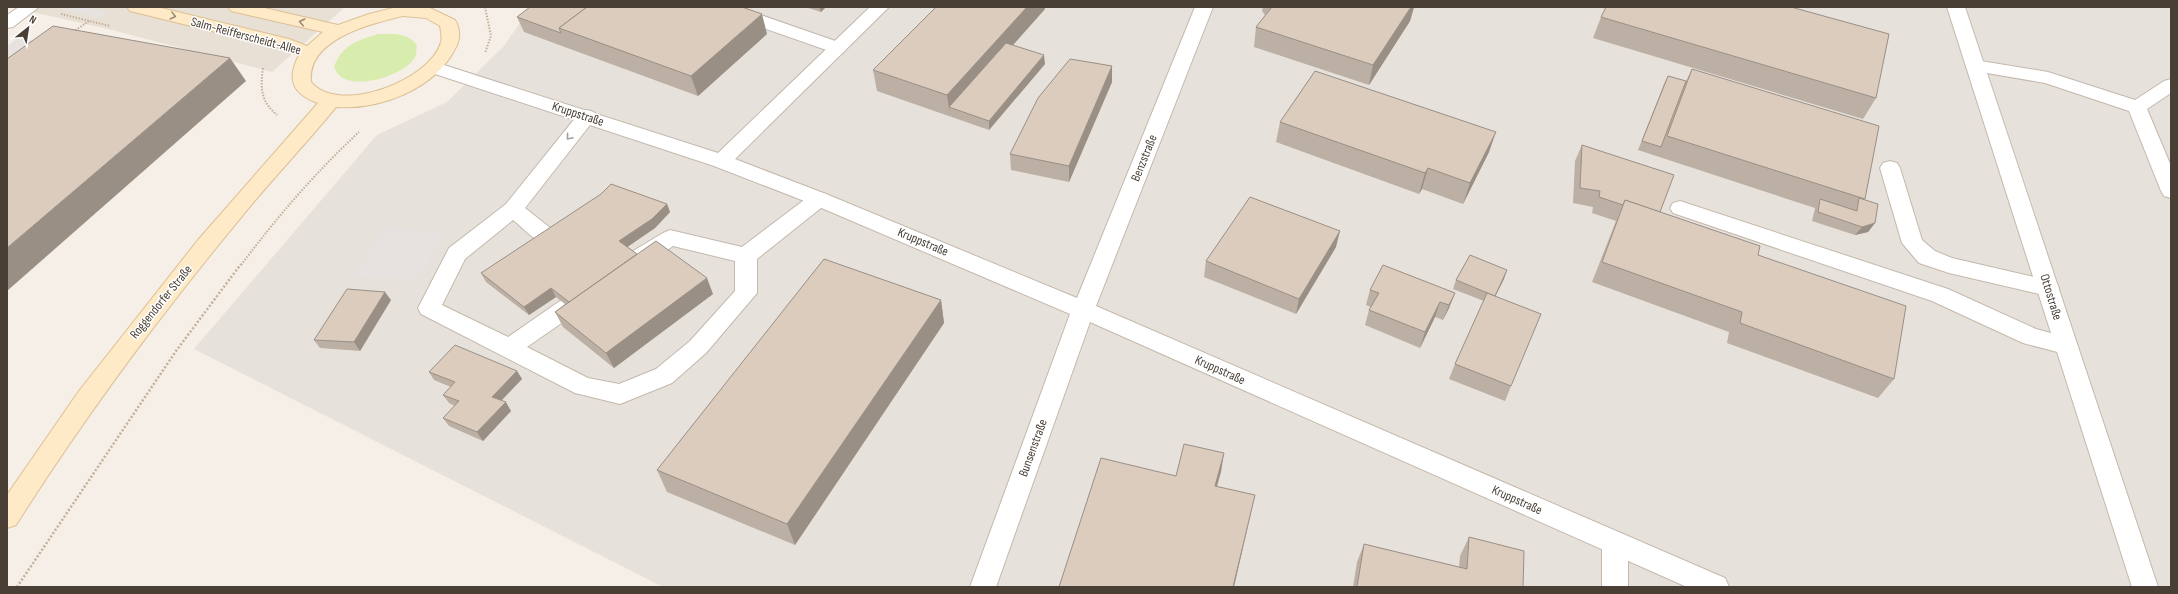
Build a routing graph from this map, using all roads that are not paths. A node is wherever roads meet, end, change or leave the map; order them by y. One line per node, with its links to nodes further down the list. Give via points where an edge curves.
1 (30, 7): 9 (street)
2 (136, 7): 12 (main road, Salm-Reifferscheidt-Allee, one-way to 12, via 283,43)
3 (237, 7): 10 (main road, Salm-Reifferscheidt-Allee, one-way to 3)
4 (721, 7): 11 (street)
5 (880, 7): 11 (street)
6 (1204, 7): 30 (street, Benzstraße)
7 (1956, 7): 13 (street, Ottostraße)
8 (433, 10): 10 (main road, via 403,11 370,18); 14 (main road, via 449,24 450,36 450,41)
9 (7, 23)
10 (340, 31): 12 (main road)
11 (838, 48): 19 (street)
12 (310, 53): 16 (main road, via 301,68 302,83 312,94)
13 (1976, 66): 17 (street, via 2048,78); 28 (street, Ottostraße)
14 (435, 68): 16 (main road, via 414,83 388,95 359,101); 18 (street, Kruppstraße)
15 (2171, 85): 17 (street)
16 (332, 100): 33 (main road, Roggendorfer Straße, via 237,208 125,346 32,477)
17 (2137, 107): 21 (street)
18 (587, 116): 19 (street, Kruppstraße); 24 (street, one-way to 24)
19 (721, 161): 22 (street, Kruppstraße)
20 (1890, 168): 28 (street, via 1913,243 1927,257 1950,265)
21 (2171, 191)
22 (819, 199): 26 (street); 30 (street, Kruppstraße)
23 (1680, 208): 31 (street, via 1940,295 2031,337)
24 (513, 209): 25 (street); 32 (street, via 457,254 429,308)
25 (551, 239)
26 (746, 256): 27 (street, via 670,238); 32 (street, via 746,293 698,347 664,376 620,394 583,386)
27 (636, 260)
28 (2048, 288): 31 (street, Ottostraße)
29 (568, 307): 32 (street)
30 (1083, 310): 34 (street, Kruppstraße); 35 (street, Bunsenstraße)
31 (2065, 345): 38 (street, Ottostraße)
32 (508, 349)
33 (7, 517)
34 (1615, 543): 36 (street); 37 (street, Kruppstraße)
35 (983, 587)
36 (1615, 587)
37 (1716, 587)
38 (2145, 587)

